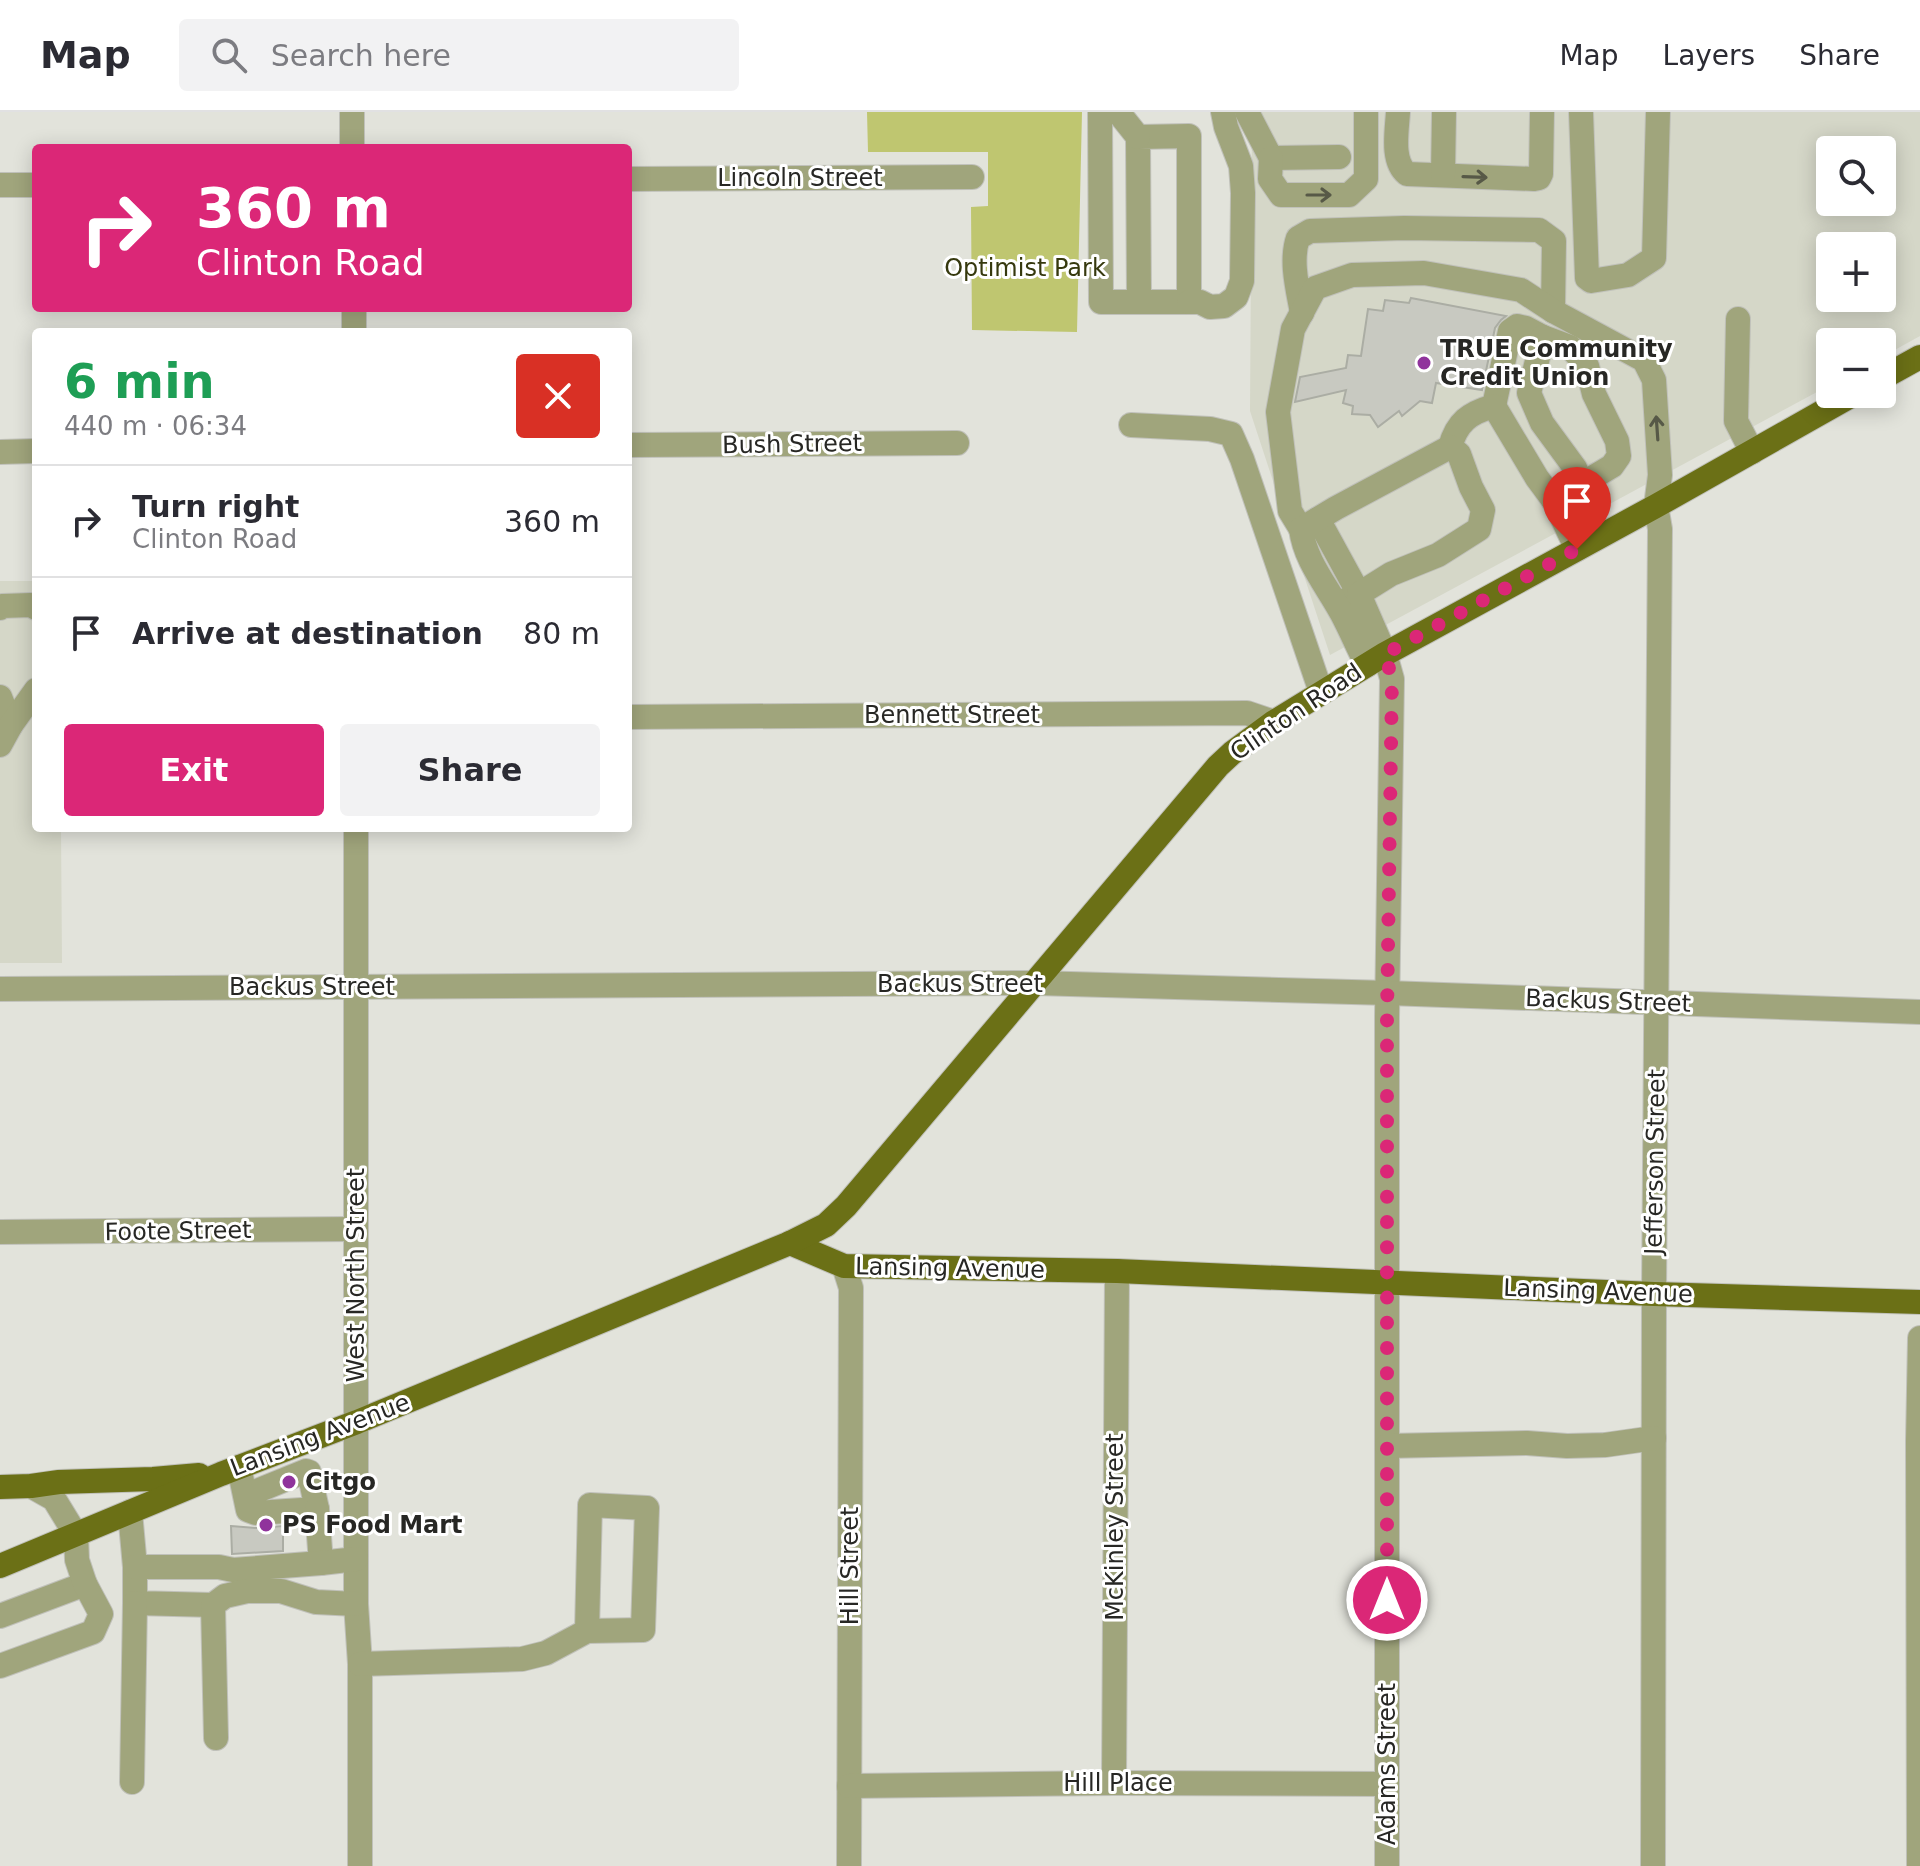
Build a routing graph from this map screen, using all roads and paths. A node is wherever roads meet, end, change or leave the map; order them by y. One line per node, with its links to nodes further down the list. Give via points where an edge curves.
1 (352, 112): 13 (street)
2 (1100, 112): 16 (street)
3 (1211, 112): 24 (street, via 1230,167 1231,279 1223,295)
4 (1223, 112): 24 (street, via 1241,166 1242,281 1236,297 1224,306)
5 (1247, 112): 15 (street)
6 (1366, 112): 15 (street, one-way to 6, via 1270,179 1281,195 1349,195 1366,179)
7 (1398, 112): 18 (street, via 1401,170)
8 (1444, 112): 18 (street)
9 (1542, 112): 18 (street, one-way to 9, via 1550,179 1541,174)
10 (1581, 112): 11 (street, via 1591,281 1628,275 1654,258)
11 (1658, 112)
12 (1128, 121): 17 (street); 24 (street, via 1189,136)
13 (352, 144)
14 (1339, 157): 15 (street)
15 (1271, 158)
16 (1100, 168): 17 (street); 23 (street, via 1101,302)
17 (1138, 168): 23 (street)
18 (1443, 175)
19 (972, 177): 20 (street, Lincoln Street)
20 (632, 179)
21 (0, 185): 22 (street)
22 (32, 185)
23 (1139, 302): 24 (street)
24 (1195, 302)
25 (1553, 311): 26 (street, Jefferson Street, via 1521,290 1424,273 1352,275 1315,288); 26 (street, via 1554,241 1539,230 1404,228 1310,231 1298,238); 42 (street, Jefferson Street, one-way to 25, via 1660,475 1654,380 1644,360)
26 (1302, 313): 43 (street, via 1293,329 1278,412 1290,511)
27 (1738, 319): 39 (street, via 1736,421)
28 (1543, 337): 31 (street, via 1517,326 1510,331); 40 (street, via 1529,393); 40 (street, via 1570,347 1587,366 1617,441 1619,456 1612,466)
29 (1920, 357): 30 (main road)
30 (1896, 370)
31 (1494, 406): 36 (street, via 1475,411 1455,430); 41 (street)
32 (1829, 408): 39 (main road, Clinton Road)
33 (1131, 425): 50 (street, via 1231,434)
34 (957, 443): 35 (street, Bush Street)
35 (632, 445)
36 (1450, 447): 43 (street); 45 (street, via 1459,454 1483,510 1479,529)
37 (32, 451): 38 (street)
38 (0, 452)
39 (1752, 452): 42 (main road, Clinton Road)
40 (1582, 484): 41 (street)
41 (1553, 500): 44 (street)
42 (1656, 506): 44 (main road, Clinton Road); 62 (street, Jefferson Street)
43 (1309, 524): 45 (street); 46 (street, via 1302,542)
44 (1577, 549): 49 (main road, Clinton Road)
45 (1359, 594): 46 (street); 49 (street)
46 (1336, 604): 49 (street)
47 (32, 606): 48 (street)
48 (0, 608)
49 (1376, 660): 50 (main road, Clinton Road); 61 (street, Adams Street, via 1392,679)
50 (1321, 692): 54 (main road, Clinton Road)
51 (32, 696): 56 (street)
52 (0, 697): 56 (street)
53 (632, 717): 54 (street, Bennett Street, via 1247,713)
54 (1274, 722): 58 (main road, Clinton Road, via 1218,766)
55 (32, 725): 56 (street)
56 (5, 735)
57 (356, 832): 59 (street, West North Street)
58 (1035, 983): 59 (street, Backus Street); 61 (street, Backus Street); 66 (main road, Clinton Road, via 846,1206 826,1225)
59 (357, 987): 60 (street, Backus Street); 64 (street, West North Street)
60 (0, 989)
61 (1388, 993): 62 (street, Backus Street); 69 (street, Adams Street)
62 (1657, 1003): 63 (street, Backus Street); 70 (street, Jefferson Street)
63 (1920, 1012)
64 (356, 1229): 65 (street, Foote Street); 73 (street, West North Street)
65 (0, 1232)
66 (790, 1243): 67 (main road, Lansing Avenue); 73 (main road, Lansing Avenue)
67 (844, 1266): 68 (main road, Lansing Avenue); 101 (street, Hill Street, via 851,1288)
68 (1117, 1271): 69 (main road, Lansing Avenue); 99 (street, McKinley Street)
69 (1387, 1282): 70 (main road, Lansing Avenue); 76 (street, Adams Street)
70 (1654, 1294): 71 (main road, Lansing Avenue); 74 (street, Jefferson Street)
71 (1920, 1302)
72 (1920, 1338): 75 (street)
73 (357, 1422): 77 (main road, Lansing Avenue); 78 (street, West North Street)
74 (1654, 1438): 76 (street, via 1605,1445); 105 (street, Jefferson Street)
75 (1919, 1441): 106 (street)
76 (1387, 1446): 100 (street, Adams Street)
77 (230, 1470): 79 (main road); 81 (street); 83 (main road, Lansing Avenue)
78 (356, 1481): 82 (street); 85 (street, West North Street)
79 (31, 1486): 80 (main road); 84 (street, via 54,1499)
80 (0, 1487)
81 (245, 1496): 82 (street, via 248,1510 256,1513); 82 (street, via 306,1471)
82 (316, 1499): 86 (street)
83 (130, 1512): 84 (main road, Lansing Avenue); 88 (street)
84 (76, 1535): 87 (main road, Lansing Avenue); 89 (street)
85 (356, 1559): 86 (street); 91 (street, West North Street)
86 (321, 1563): 88 (street, via 233,1570)
87 (0, 1566)
88 (135, 1567): 90 (street)
89 (85, 1584): 93 (street); 96 (street, via 101,1614 93,1632)
90 (135, 1603): 92 (street); 98 (street)
91 (356, 1604): 92 (street, via 316,1602 281,1591 247,1591); 95 (street, West North Street)
92 (213, 1605): 97 (street)
93 (0, 1616)
94 (587, 1631): 94 (street, via 643,1630 647,1508 590,1505); 95 (street, via 522,1659)
95 (360, 1664): 102 (street, West North Street)
96 (0, 1666)
97 (216, 1738)
98 (132, 1782)
99 (1114, 1783): 100 (street, Hill Place); 101 (street, Hill Place)
100 (1387, 1784): 104 (street, Adams Street)
101 (849, 1786): 103 (street, Hill Street)
102 (360, 1866)
103 (849, 1866)
104 (1387, 1866)
105 (1653, 1866)
106 (1919, 1866)

